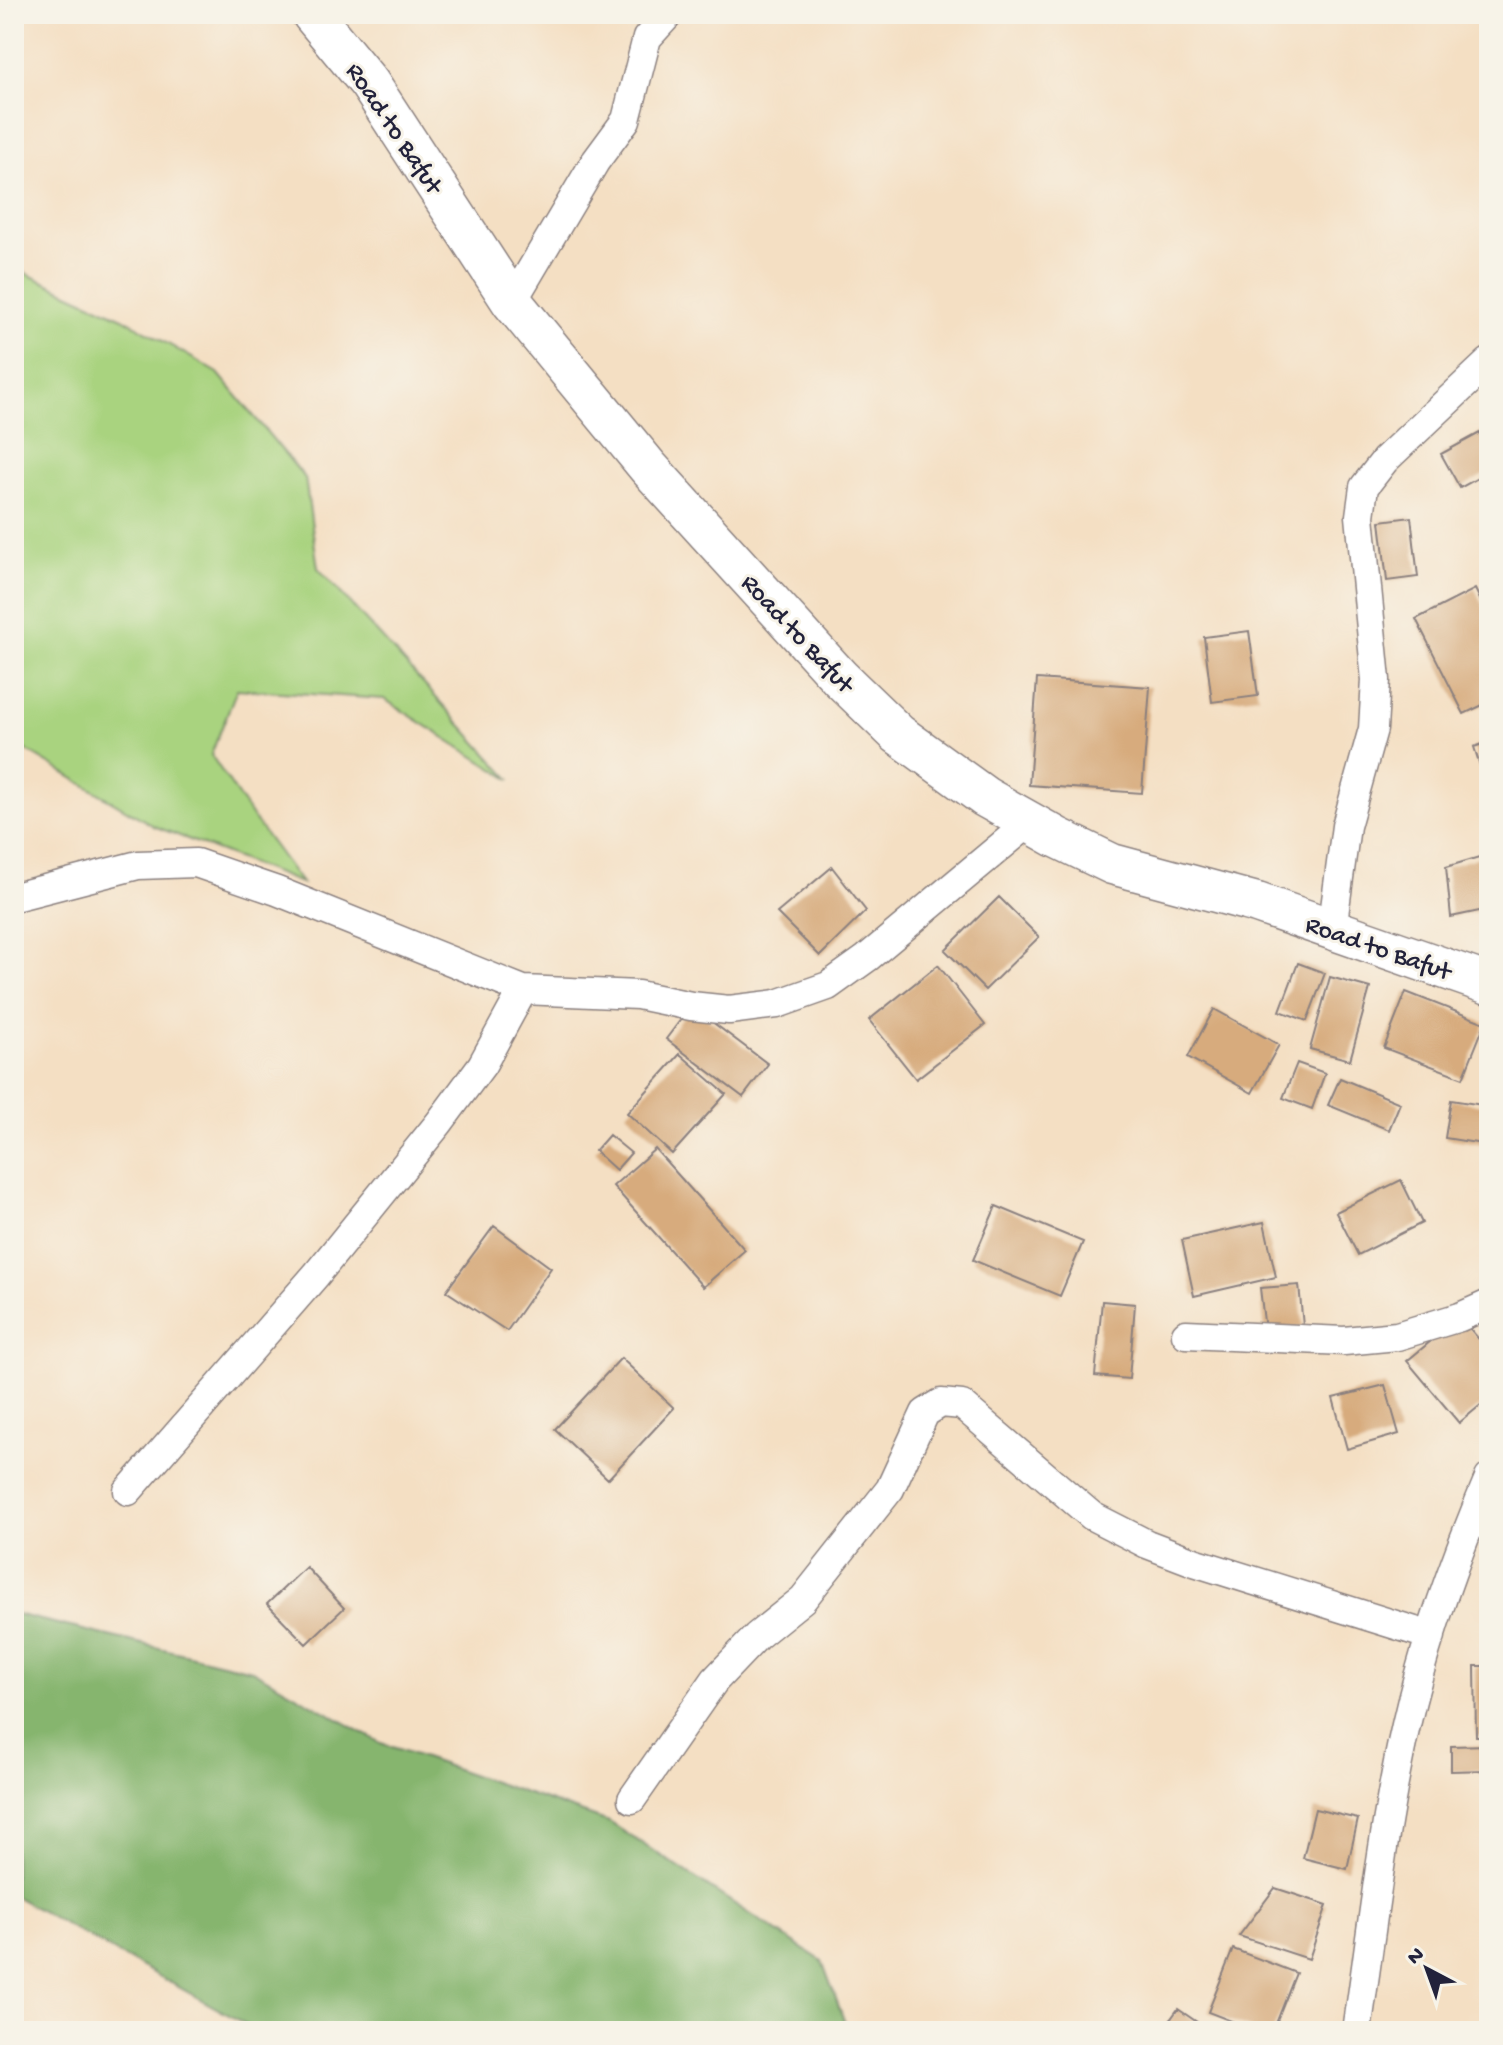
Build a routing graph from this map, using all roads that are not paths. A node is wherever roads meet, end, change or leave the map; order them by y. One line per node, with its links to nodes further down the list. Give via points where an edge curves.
1 (312, 14): 3 (street, Road to Bafut, via 369,83)
2 (669, 14): 3 (street, via 647,38 626,120)
3 (512, 302): 5 (street, Road to Bafut, via 648,467 840,678 898,734 985,797)
4 (1489, 362): 7 (street, via 1385,460 1364,487 1360,516 1376,680 1373,729 1346,826)
5 (1030, 822): 7 (street, Road to Bafut, via 1112,864 1257,903); 9 (street, via 867,958 828,986 777,1004 729,1010 638,995)
6 (14, 897): 9 (street, via 138,865 196,863)
7 (1332, 930): 8 (street, Road to Bafut)
8 (1489, 984)
9 (523, 990): 13 (street, via 482,1065 439,1123 316,1275)
10 (1489, 1304): 11 (street, via 1397,1336 1344,1341)
11 (1186, 1334)
12 (1489, 1478): 14 (street)
13 (128, 1491)
14 (1431, 1636): 15 (street, via 1147,1544 1092,1516 962,1405 941,1403 925,1413 890,1489 803,1599 715,1680); 16 (street, via 1387,1821)
15 (632, 1799)
16 (1357, 2031)

